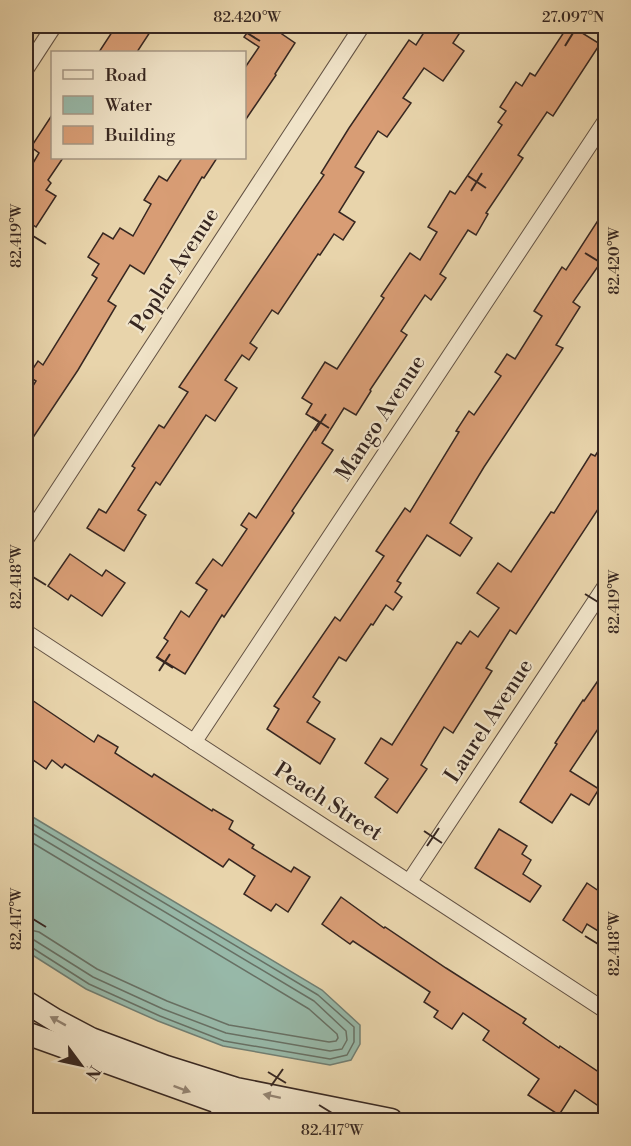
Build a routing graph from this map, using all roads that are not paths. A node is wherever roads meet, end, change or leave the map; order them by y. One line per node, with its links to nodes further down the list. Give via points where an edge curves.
1 (54, 26): 3 (street)
2 (362, 26): 5 (street, Poplar Avenue)
3 (26, 69)
4 (606, 120): 8 (street, Mango Avenue)
5 (26, 539)
6 (606, 585): 9 (street, Laurel Avenue)
7 (26, 632): 8 (street, Peach Street)
8 (194, 742): 9 (street, Peach Street)
9 (409, 882): 11 (street, Peach Street)
10 (26, 1002): 15 (street, one-way to 10, via 236,1089 166,1067 91,1039)
11 (606, 1011)
12 (26, 1036): 13 (street, one-way to 13)
13 (219, 1112): 14 (street)
14 (304, 1120)
15 (392, 1120)

